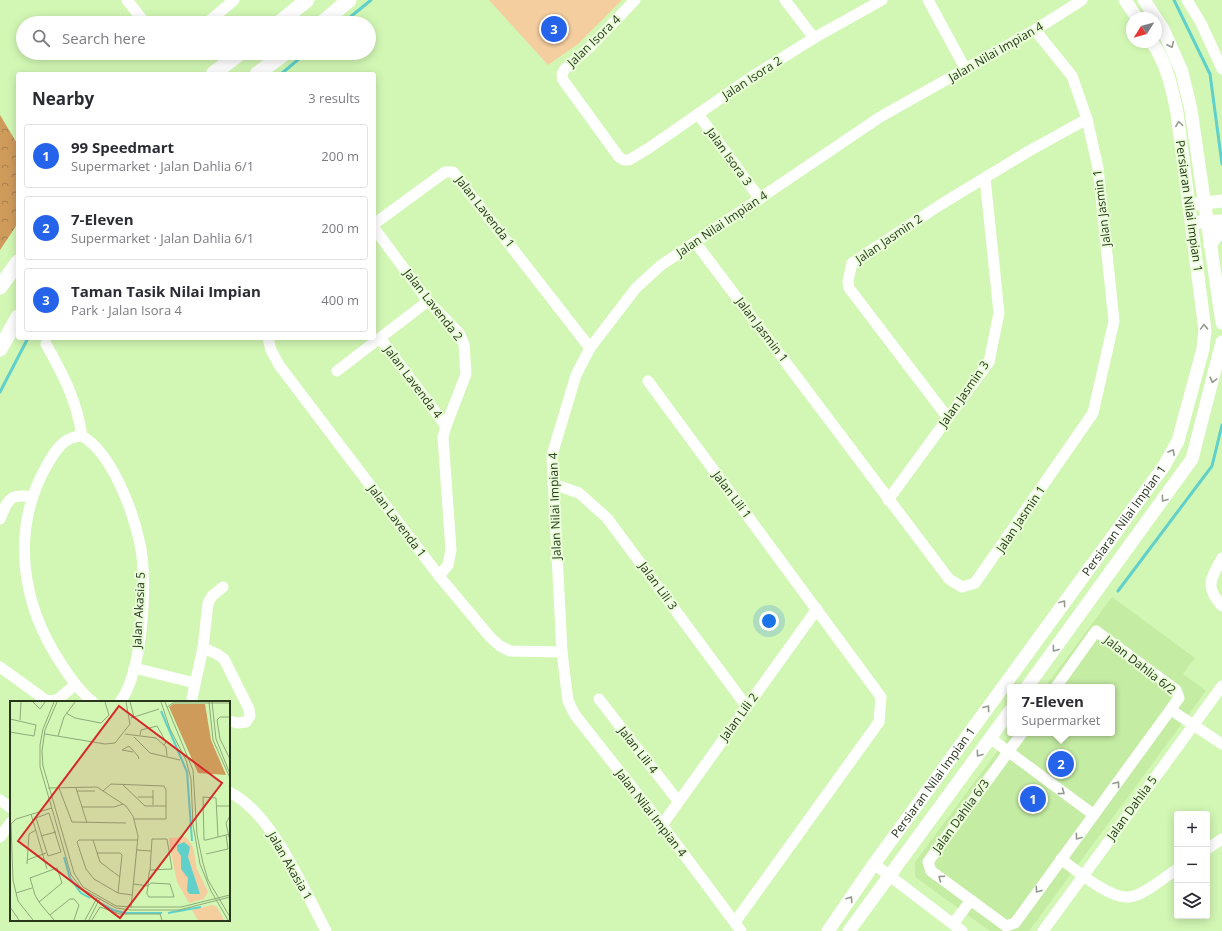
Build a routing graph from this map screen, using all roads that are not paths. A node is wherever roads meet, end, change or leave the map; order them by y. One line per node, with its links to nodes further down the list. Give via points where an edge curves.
1 (127, 0): 14 (street)
2 (234, 0): 15 (street)
3 (307, 0): 16 (main road)
4 (349, 0): 17 (main road)
5 (635, 0): 29 (street, Jalan Isora 4, via 564,70 562,75 563,80 619,157)
6 (785, 0): 19 (street)
7 (882, 0): 19 (street, Jalan Isora 2)
8 (928, 0): 24 (street)
9 (1082, 0): 18 (street, Jalan Nilai Impian 4)
10 (1125, 0): 13 (street)
11 (1144, 0): 31 (street, Persiaran Nilai Impian 1, one-way to 31, via 1163,29 1182,72 1191,110)
12 (1187, 0): 23 (street, via 1201,23)
13 (1133, 12)
14 (139, 16)
15 (215, 16)
16 (288, 16)
17 (330, 16)
18 (1035, 30): 24 (street, Jalan Nilai Impian 4); 28 (street, Jalan Jasmin 1, via 1072,76)
19 (814, 38): 27 (street, Jalan Isora 2)
20 (1156, 48): 36 (street, Persiaran Nilai Impian 1, one-way to 20, via 1170,78)
21 (231, 60): 25 (main road)
22 (276, 60): 26 (main road)
23 (1222, 69)
24 (966, 70): 33 (street, Jalan Nilai Impian 4, via 880,117)
25 (216, 72)
26 (260, 72)
27 (698, 114): 29 (street, Jalan Isora 2, via 649,148 629,160); 33 (street, Jalan Isora 3)
28 (1087, 119): 30 (street, Jalan Jasmin 2); 63 (street, Jalan Jasmin 1, via 1098,168 1114,321 1093,413 980,577 969,586 962,588 949,579)
29 (624, 160)
30 (985, 178): 58 (street, Jalan Jasmin 3, via 999,313 989,362); 58 (street, Jalan Jasmin 2, via 853,262 848,281 849,288)
31 (1202, 183): 32 (street); 35 (street, Persiaran Nilai Impian 1)
32 (1222, 195)
33 (760, 199): 43 (street, Jalan Nilai Impian 4)
34 (1222, 201): 35 (street)
35 (1204, 204): 36 (street); 39 (street, Persiaran Nilai Impian 1)
36 (1189, 205): 38 (street, Persiaran Nilai Impian 1)
37 (1222, 221): 39 (street)
38 (1192, 222): 39 (street); 103 (street, Persiaran Nilai Impian 1, one-way to 38, via 1173,453 1203,348 1205,330)
39 (1207, 222): 44 (street, Persiaran Nilai Impian 1)
40 (376, 223): 54 (street, Jalan Lavenda 1, via 445,172 453,172)
41 (1222, 229): 44 (street)
42 (376, 231): 47 (street, Jalan Lavenda 2)
43 (695, 242): 54 (street, Jalan Nilai Impian 4, via 660,266 636,288); 63 (street, Jalan Jasmin 1)
44 (1210, 245): 49 (street, Persiaran Nilai Impian 1)
45 (16, 265): 46 (main road)
46 (0, 287)
47 (428, 301): 50 (street); 59 (street, Jalan Lavenda 2, via 459,333 464,344 466,374)
48 (16, 321): 55 (main road)
49 (1222, 323)
50 (380, 338): 56 (street); 59 (street, Jalan Lavenda 4)
51 (268, 340): 66 (street, Jalan Lavenda 1, via 279,365)
52 (1222, 342): 75 (street, Persiaran Nilai Impian 1, one-way to 75, via 1192,459)
53 (46, 344): 60 (street, via 72,393)
54 (590, 348): 61 (street, Jalan Nilai Impian 4, via 576,375 554,445)
55 (0, 349)
56 (337, 371)
57 (648, 381): 69 (street, Jalan Lili 1)
58 (948, 418): 63 (street, Jalan Jasmin 3)
59 (446, 426): 66 (street, Jalan Lavenda 2, via 443,437 451,550 448,565)
60 (82, 436): 62 (street, via 70,438 60,445 37,482); 73 (street, Jalan Akasia 5, via 96,446 116,479 131,514 140,545 143,582 140,631)
61 (553, 484): 71 (street, Jalan Nilai Impian 4); 83 (street, Jalan Lili 3, via 579,493 607,518)
62 (32, 497): 64 (street, via 13,497 7,503); 77 (street, via 25,533 25,558 31,602 43,634)
63 (888, 500)
64 (0, 519)
65 (1222, 558): 68 (street, via 1210,585)
66 (439, 576): 71 (street, Jalan Lavenda 1, via 500,646 519,652)
67 (223, 587): 70 (street, via 208,603)
68 (1222, 606)
69 (817, 609): 83 (street, Jalan Lili 2); 109 (street, Jalan Lili 1, via 881,695 880,720)
70 (203, 648): 74 (street); 86 (street, via 224,659 251,713 246,722)
71 (562, 652): 98 (street, Jalan Nilai Impian 4, via 571,710)
72 (0, 667): 77 (street, via 47,701 57,700)
73 (134, 668): 74 (street); 81 (street, Jalan Akasia 5, via 127,691)
74 (195, 683): 82 (street)
75 (1029, 684)
76 (1058, 684): 84 (street, Jalan Dahlia 6/2, via 1096,631 1176,690 1179,698)
77 (75, 685): 80 (street)
78 (1222, 686): 87 (street, Jalan Dahlia 5)
79 (599, 699): 94 (street, Jalan Lili 4)
80 (92, 701)
81 (121, 701)
82 (193, 701)
83 (747, 707): 94 (street, Jalan Lili 2)
84 (1172, 710): 87 (street); 96 (street, Jalan Dahlia 6/2, one-way to 84)
85 (1007, 715): 89 (street, Persiaran Nilai Impian 1)
86 (230, 721)
87 (1194, 724): 90 (street); 106 (street, Jalan Dahlia 5)
88 (1020, 736): 91 (street)
89 (990, 738): 91 (street); 105 (street, Persiaran Nilai Impian 1, one-way to 105)
90 (1222, 744)
91 (1008, 752): 96 (street, one-way to 96); 107 (street, Jalan Dahlia 6/3, one-way to 91, via 931,871 928,862)
92 (230, 793): 110 (street, Jalan Akasia 1, via 248,805 276,839)
93 (0, 800): 95 (street)
94 (678, 801): 98 (street, Jalan Lili 2)
95 (10, 807)
96 (1094, 815): 102 (street, Jalan Dahlia 6/2, one-way to 102)
97 (10, 823): 99 (street)
98 (662, 825): 109 (street, Jalan Nilai Impian 4)
99 (0, 837)
100 (1222, 839): 101 (street)
101 (1210, 847)
102 (1061, 859): 106 (street); 107 (street, Jalan Dahlia 6/3, one-way to 107, via 1012,925 1004,924)
103 (874, 864): 105 (street); 111 (street, Persiaran Nilai Impian 1, one-way to 103)
104 (1174, 871): 106 (street, via 1129,897 1113,894)
105 (889, 876): 108 (street); 112 (street, Persiaran Nilai Impian 1)
106 (1083, 876): 114 (street, Jalan Dahlia 5)
107 (971, 900): 108 (street)
108 (953, 924): 113 (street)
109 (738, 927)
110 (326, 931)
111 (828, 931)
112 (849, 931)
113 (962, 931)
114 (1043, 931)

